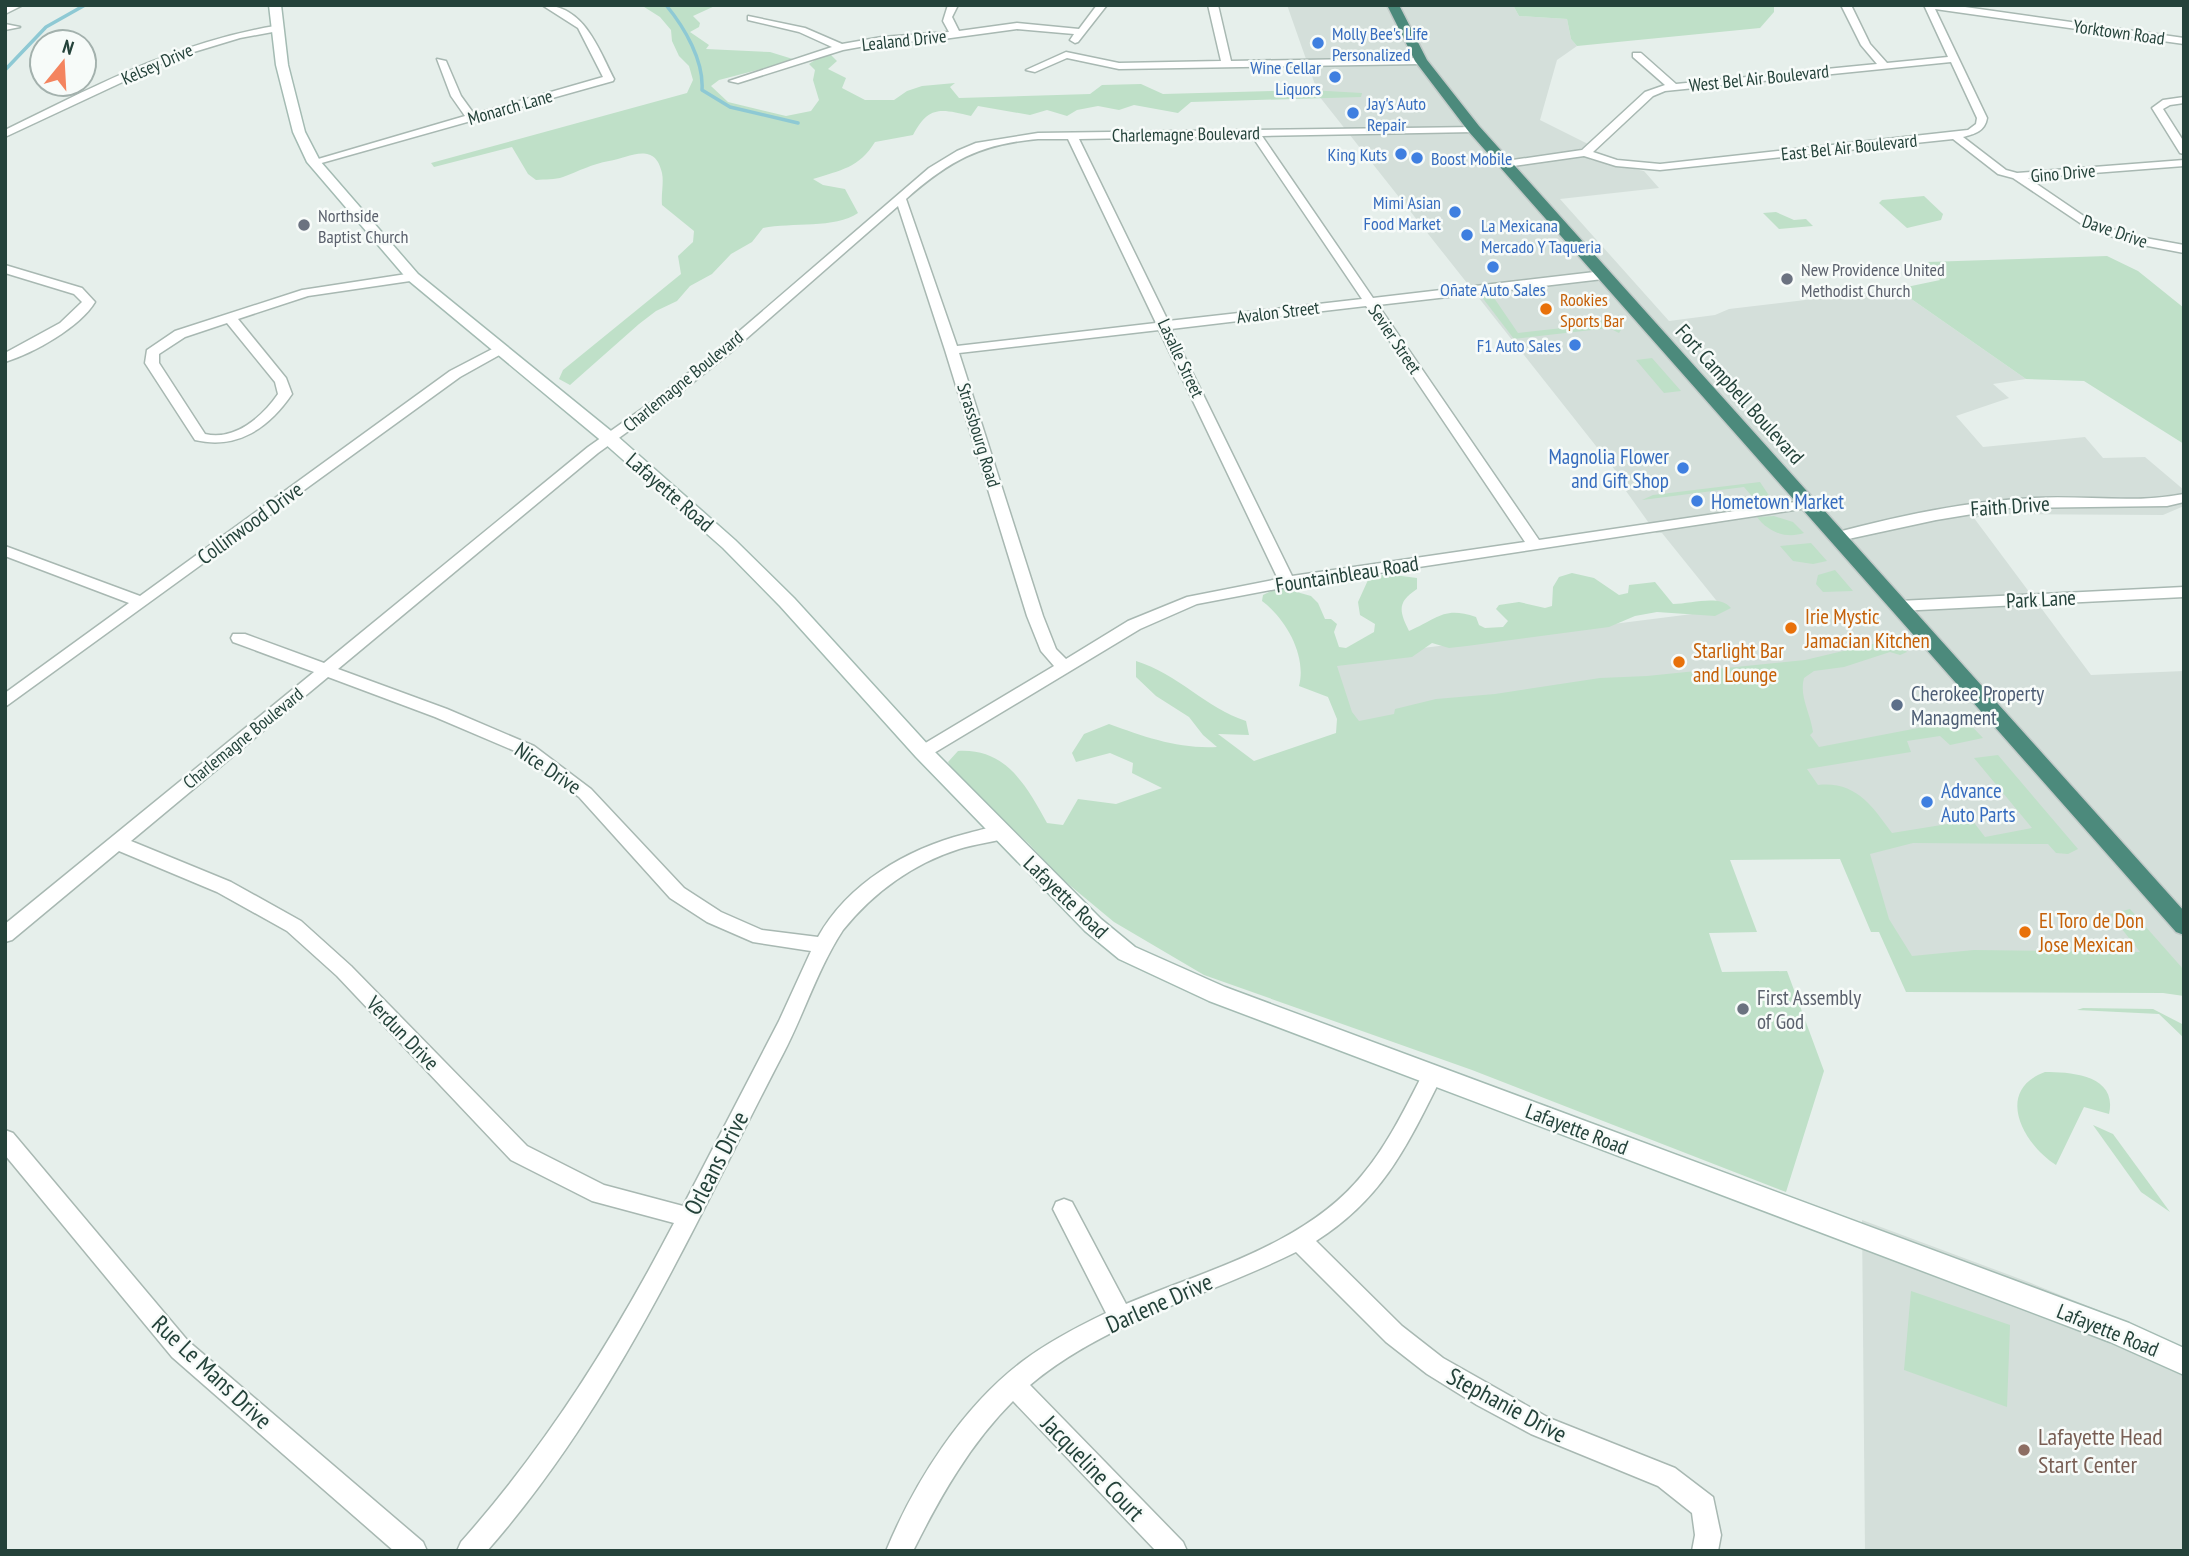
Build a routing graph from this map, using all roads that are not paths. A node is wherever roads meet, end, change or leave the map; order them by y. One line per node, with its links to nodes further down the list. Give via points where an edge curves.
1 (18, 5): 10 (street)
2 (275, 5): 12 (main road, Lafayette Road)
3 (547, 5): 28 (street, Monarch Lane, via 582,26 609,79)
4 (953, 5): 14 (street, via 947,18)
5 (1102, 5): 13 (street)
6 (1213, 5): 22 (street)
7 (1393, 5): 21 (highway, Fort Campbell Boulevard)
8 (1846, 5): 23 (street, via 1866,45)
9 (1929, 5): 15 (street, Yorktown Road); 19 (street, East Bel Air Boulevard)
10 (5, 11)
11 (751, 18): 16 (street, via 802,30)
12 (275, 29): 31 (street, Kelsey Drive, via 200,44); 36 (main road, Lafayette Road, via 299,132)
13 (1080, 32): 14 (street, Lealand Drive, via 1017,26); 17 (street)
14 (956, 34): 16 (street, Lealand Drive)
15 (2184, 41)
16 (841, 47): 25 (street, Lealand Drive)
17 (1066, 55): 22 (street, via 1119,66); 24 (street)
18 (1637, 55): 26 (street)
19 (1956, 59): 23 (street, West Bel Air Boulevard); 33 (street, East Bel Air Boulevard, via 1982,122 1978,130)
20 (441, 61): 28 (street, via 461,106)
21 (1421, 61): 22 (street); 29 (highway, Fort Campbell Boulevard)
22 (1227, 64)
23 (1884, 65): 26 (street, West Bel Air Boulevard)
24 (1031, 70)
25 (734, 81)
26 (1673, 86): 35 (street, West Bel Air Boulevard, via 1649,94)
27 (2184, 100): 34 (street, via 2157,108)
28 (472, 118): 36 (street, Monarch Lane)
29 (1474, 129): 30 (street, Charlemagne Boulevard); 38 (highway, Fort Campbell Boulevard)
30 (1255, 133): 32 (street, Charlemagne Boulevard); 45 (street, Sevier Street)
31 (5, 134)
32 (1072, 135): 40 (street, Charlemagne Boulevard, via 1020,137 980,145 943,164); 47 (street, Lasalle Street)
33 (1955, 136): 35 (street, East Bel Air Boulevard, via 1660,167 1616,163); 39 (street, Gino Drive, via 2002,172)
34 (2184, 151)
35 (1585, 153): 38 (street)
36 (314, 162): 44 (main road, Lafayette Road)
37 (2184, 163): 39 (street, Gino Drive)
38 (1506, 164): 43 (highway, Fort Campbell Boulevard)
39 (2017, 176): 41 (street, Dave Drive, via 2090,225)
40 (901, 199): 49 (street, Strassbourg Road); 51 (street, Charlemagne Boulevard)
41 (2184, 250)
42 (5, 269): 50 (street, via 78,291 89,302 75,317)
43 (1603, 275): 45 (street, Avalon Street); 53 (highway, Fort Campbell Boulevard)
44 (413, 277): 46 (street, via 327,288); 48 (main road, Lafayette Road)
45 (1370, 302): 47 (street, Avalon Street); 55 (street, Sevier Street)
46 (230, 318): 46 (street, via 180,334 150,357 163,383 205,439 235,437 270,414 285,394 281,381)
47 (1166, 325): 49 (street, Avalon Street); 57 (street, Lasalle Street)
48 (498, 349): 51 (main road, Lafayette Road); 59 (street, Collinwood Drive, via 455,374)
49 (952, 350): 62 (street, Strassbourg Road, via 1035,616 1049,651)
50 (5, 358)
51 (610, 439): 63 (street, Charlemagne Boulevard); 65 (main road, Lafayette Road, via 729,544)
52 (2184, 498): 54 (street, Faith Drive, via 1979,507)
53 (1809, 504): 54 (highway, Fort Campbell Boulevard); 55 (street, Fountainbleau Road)
54 (1839, 536): 60 (highway, Fort Campbell Boulevard)
55 (1535, 545): 57 (street, Fountainbleau Road)
56 (5, 551): 59 (street)
57 (1287, 582): 62 (street, Fountainbleau Road, via 1193,600 1134,625)
58 (2184, 592): 60 (street, Park Lane)
59 (142, 602): 64 (street, Collinwood Drive)
60 (1899, 606): 68 (highway, Fort Campbell Boulevard)
61 (239, 638): 63 (street, Nice Drive)
62 (1063, 666): 65 (street, Fountainbleau Road)
63 (324, 671): 67 (street, Charlemagne Boulevard); 70 (street, Nice Drive, via 527,750 586,793 677,893 714,917 760,937)
64 (5, 701)
65 (923, 752): 66 (main road, Lafayette Road)
66 (1001, 833): 70 (street, Orleans Drive, via 963,839 906,864 870,888); 71 (main road, Lafayette Road, via 1127,953 1202,988)
67 (117, 842): 69 (street, Charlemagne Boulevard); 74 (street, Verdun Drive, via 224,887 294,926 344,971 519,1153 600,1194)
68 (2184, 926)
69 (5, 935)
70 (822, 945): 74 (street, Orleans Drive, via 794,1012)
71 (1433, 1074): 75 (street, Darlene Drive, via 1381,1170 1344,1210); 77 (main road, Lafayette Road, via 2119,1332)
72 (5, 1139): 79 (street, Rue Le Mans Drive, via 180,1349)
73 (1064, 1209): 76 (street)
74 (688, 1217): 80 (street, Orleans Drive, via 582,1407 508,1508)
75 (1299, 1240): 76 (street, Darlene Drive); 83 (street, Stephanie Drive, via 1394,1334 1435,1366 1540,1426 1666,1477 1704,1506)
76 (1120, 1317): 78 (street, Darlene Drive)
77 (2184, 1362)
78 (1013, 1384): 81 (street, Darlene Drive, via 980,1420 928,1495); 82 (street, Jacqueline Court)
79 (414, 1551)
80 (470, 1551)
81 (899, 1551)
82 (1174, 1551)
83 (1705, 1551)

